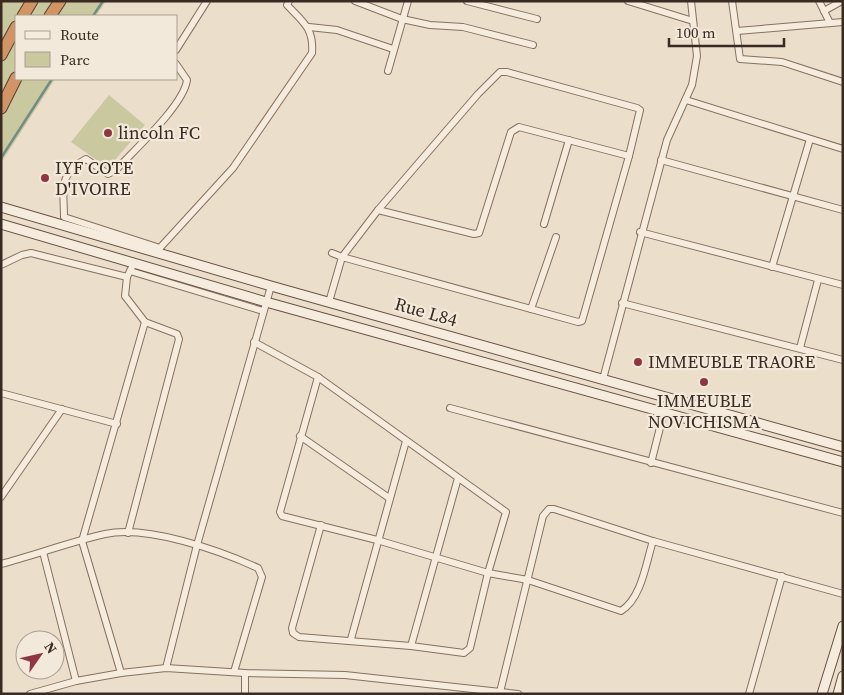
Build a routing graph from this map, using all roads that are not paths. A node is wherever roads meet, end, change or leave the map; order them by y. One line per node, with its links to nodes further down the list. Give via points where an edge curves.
1 (32, 1): 14 (highway)
2 (60, 1): 15 (highway)
3 (207, 1): 25 (street)
4 (289, 1): 21 (street, via 287,5)
5 (355, 1): 16 (street)
6 (408, 1): 16 (street)
7 (467, 1): 17 (street)
8 (628, 1): 18 (street)
9 (691, 1): 18 (street)
10 (732, 1): 23 (street)
11 (819, 1): 13 (street)
12 (842, 1): 13 (street)
13 (824, 11): 20 (street)
14 (24, 15)
15 (51, 15)
16 (402, 19): 24 (street, via 463,27); 26 (street)
17 (537, 19)
18 (693, 21): 32 (street, via 697,56)
19 (843, 22): 20 (street)
20 (830, 23): 23 (street)
21 (309, 27): 26 (street, via 337,30); 47 (street, via 312,54 284,96 233,168)
22 (15, 29): 27 (highway)
23 (737, 30): 31 (street, via 740,59 782,62)
24 (533, 45)
25 (178, 47)
26 (393, 49): 29 (street)
27 (1, 55)
28 (178, 67): 47 (street, via 187,80 186,86 169,113 116,170 108,174 86,159 74,165 66,178 62,197 64,217)
29 (388, 70)
30 (15, 80): 33 (highway)
31 (843, 82)
32 (686, 100): 34 (street); 38 (street, via 673,124)
33 (1, 108)
34 (810, 139): 36 (street); 39 (street)
35 (569, 140): 37 (street); 41 (street, via 514,128 479,233); 44 (street)
36 (843, 149)
37 (629, 156): 41 (street, via 640,114 638,108 500,72); 59 (street, via 585,318 578,322)
38 (661, 160): 39 (street); 45 (street)
39 (792, 197): 42 (street); 51 (street)
40 (1, 207): 47 (main road, Rue L84)
41 (378, 210): 49 (street)
42 (843, 210)
43 (1, 224): 52 (main road, Rue L84)
44 (544, 224)
45 (640, 232): 51 (street); 58 (street)
46 (556, 237): 59 (street)
47 (158, 251): 55 (main road, Rue L84)
48 (332, 253): 49 (street)
49 (342, 257): 57 (street); 59 (street)
50 (1, 265): 52 (street, via 32,253)
51 (772, 267): 53 (street)
52 (130, 270): 56 (main road, Rue L84); 60 (street); 61 (street, via 126,296)
53 (818, 280): 54 (street); 63 (street)
54 (843, 285)
55 (271, 286): 56 (street); 57 (main road, Rue L84)
56 (266, 302): 60 (street); 68 (main road, Rue L84)
57 (329, 302): 65 (main road, Rue L84)
58 (622, 303): 63 (street); 67 (street)
59 (531, 309)
60 (263, 311): 62 (street)
61 (145, 322): 73 (street); 84 (street, via 177,334 179,339)
62 (254, 342): 66 (street); 88 (street)
63 (800, 348): 64 (street)
64 (843, 360)
65 (580, 372): 67 (main road, Rue L84); 68 (main road)
66 (318, 376): 74 (street); 75 (street)
67 (603, 378): 76 (main road, Rue L84)
68 (575, 388): 72 (main road, Rue L84)
69 (1, 393): 71 (street)
70 (450, 408): 78 (street)
71 (62, 409): 73 (street); 80 (street)
72 (664, 412): 77 (main road, Rue L84); 78 (street)
73 (117, 424): 86 (street)
74 (300, 436): 81 (street); 83 (street, via 280,512 282,516)
75 (406, 441): 79 (street); 81 (street)
76 (843, 447)
77 (843, 462)
78 (651, 463): 82 (street)
79 (458, 478): 90 (street); 92 (street, via 506,512)
80 (1, 497)
81 (389, 498): 85 (street)
82 (843, 513)
83 (321, 525): 85 (street); 97 (street, via 293,633)
84 (128, 532): 86 (street); 88 (street)
85 (377, 540): 90 (street); 97 (street)
86 (82, 541): 89 (street); 100 (street)
87 (654, 541): 93 (street); 94 (street, via 635,597 621,611); 94 (street, via 549,509 543,516)
88 (197, 545): 99 (street); 101 (street, via 258,568 262,577)
89 (43, 552): 91 (street); 104 (street)
90 (434, 557): 92 (street); 98 (street)
91 (1, 564)
92 (488, 573): 94 (street); 98 (street, via 468,652)
93 (782, 576): 95 (street); 109 (street)
94 (528, 580): 105 (street)
95 (843, 594)
96 (843, 626): 110 (main road)
97 (351, 640): 98 (street)
98 (410, 646)
99 (166, 668): 100 (street); 101 (street)
100 (121, 672): 104 (street)
101 (234, 672): 102 (street)
102 (245, 673): 105 (street, via 345,675); 107 (street)
103 (843, 676): 111 (main road)
104 (76, 681): 106 (street)
105 (500, 692): 108 (street)
106 (30, 694)
107 (245, 694)
108 (518, 694)
109 (749, 694)
110 (822, 694)
111 (838, 694)

